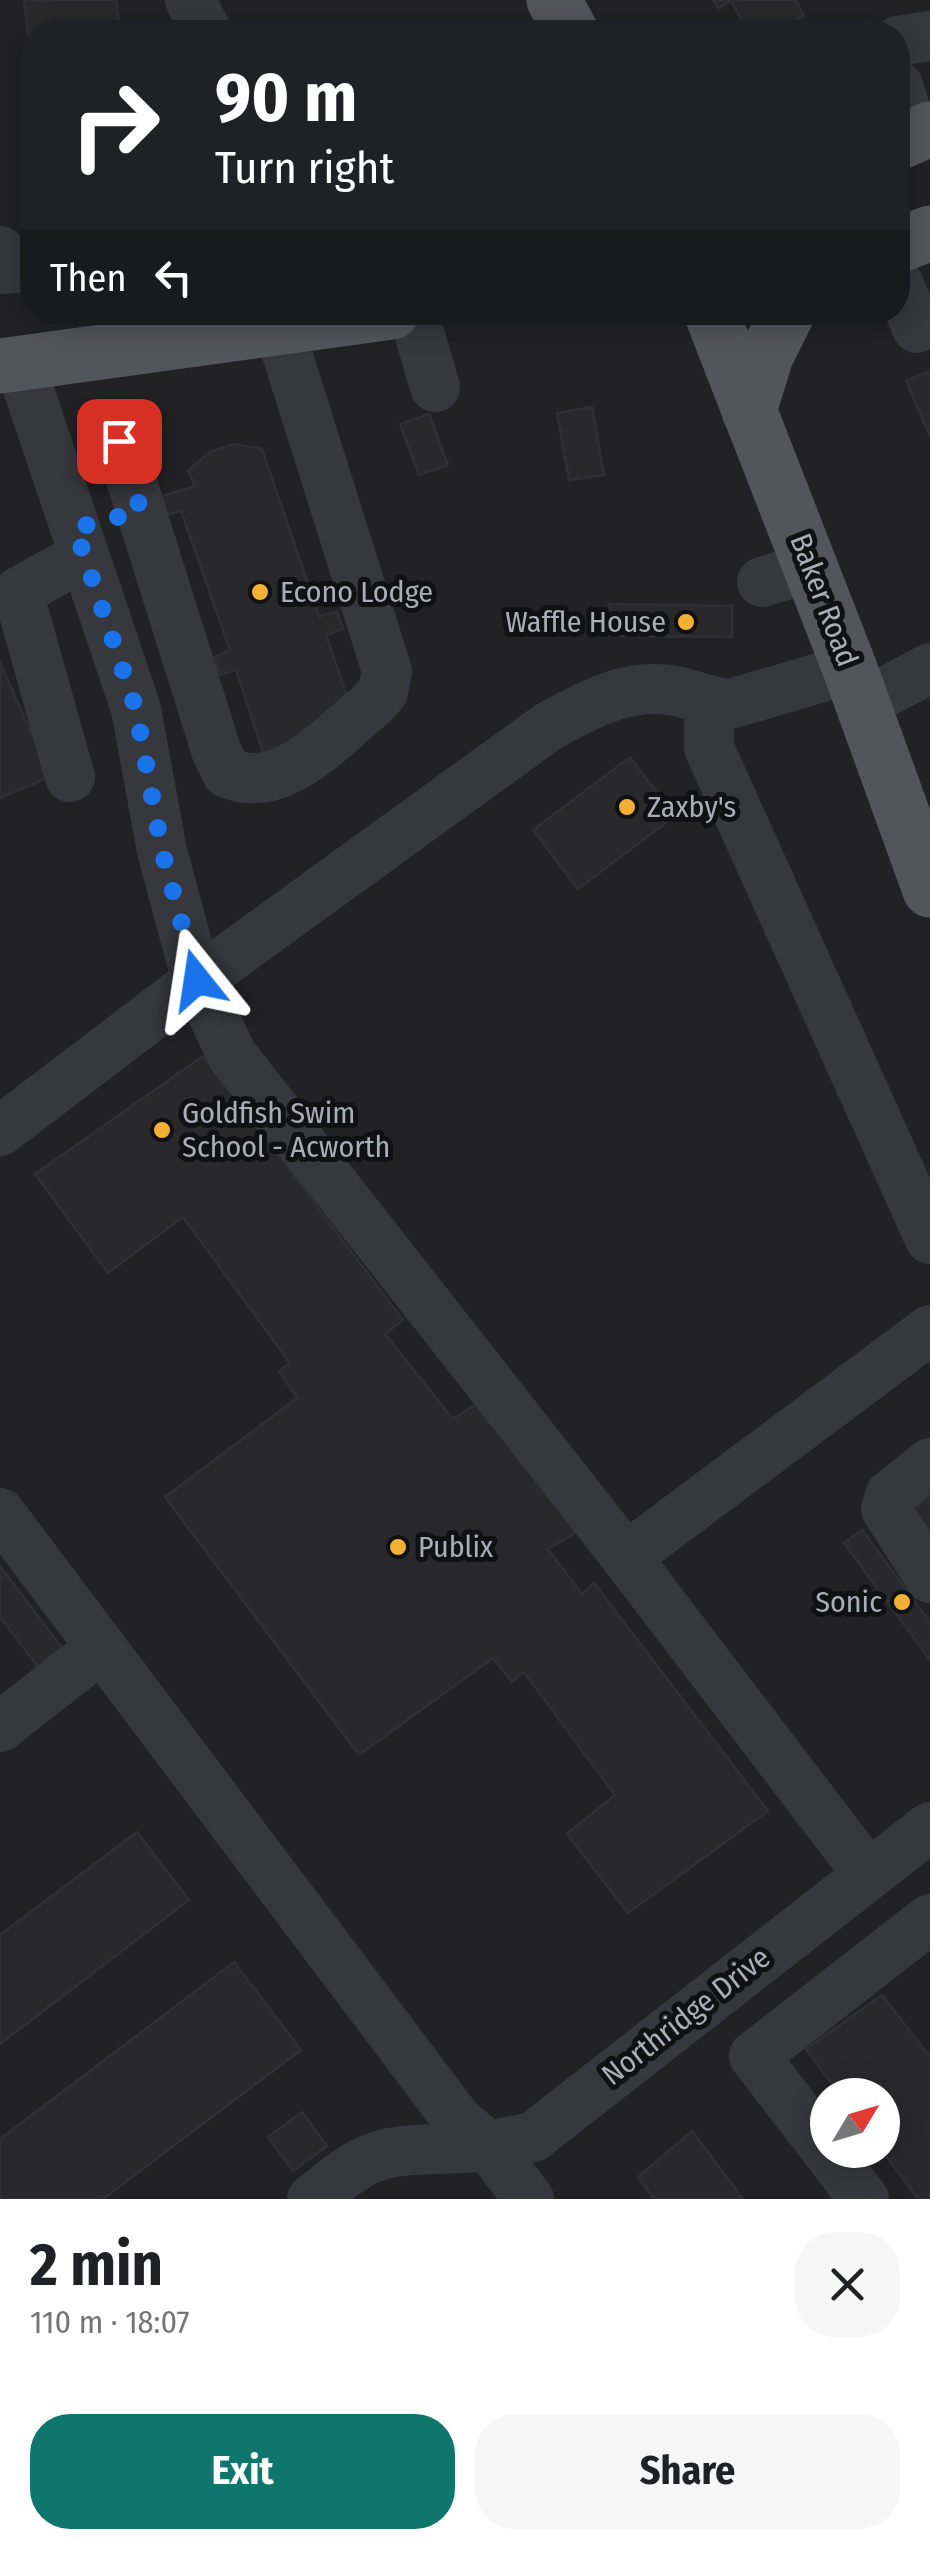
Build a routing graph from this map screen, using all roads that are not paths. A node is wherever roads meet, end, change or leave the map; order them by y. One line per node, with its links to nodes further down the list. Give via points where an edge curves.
1 (0, 251): 2 (street, via 2,269)
2 (20, 267)
3 (257, 325): 8 (main road)
4 (263, 325): 12 (street, via 387,671 383,692 280,776 243,779 227,773)
5 (417, 325): 9 (street)
6 (715, 325): 10 (main road, Baker Road)
7 (782, 325): 10 (main road)
8 (10, 365): 13 (street)
9 (435, 387)
10 (750, 411): 15 (main road, Baker Road, via 787,574)
11 (119, 441): 12 (street)
12 (141, 511): 13 (street)
13 (80, 542): 17 (street, via 18,592); 19 (street, via 136,709 162,851)
14 (930, 668): 15 (street)
15 (857, 686): 16 (street); 18 (main road, Baker Road)
16 (709, 703): 19 (street, via 677,691 634,688 549,726); 21 (street, via 709,748)
17 (70, 776)
18 (930, 890)
19 (197, 980): 20 (street); 25 (street, via 232,1055)
20 (0, 1131)
21 (930, 1239)
22 (930, 1330): 25 (street)
23 (930, 1463): 26 (street, via 890,1495 886,1509)
24 (0, 1513): 27 (street)
25 (626, 1557): 30 (street)
26 (930, 1578)
27 (101, 1648): 28 (street); 32 (street, via 458,2121)
28 (0, 1727)
29 (930, 1826): 30 (street, Northridge Drive)
30 (867, 1873): 32 (street, Northridge Drive, via 533,2137)
31 (923, 1939): 35 (street, via 754,2056)
32 (488, 2146): 33 (street, Northridge Drive, via 374,2157); 34 (street)
33 (312, 2199)
34 (529, 2199)
35 (864, 2199)

